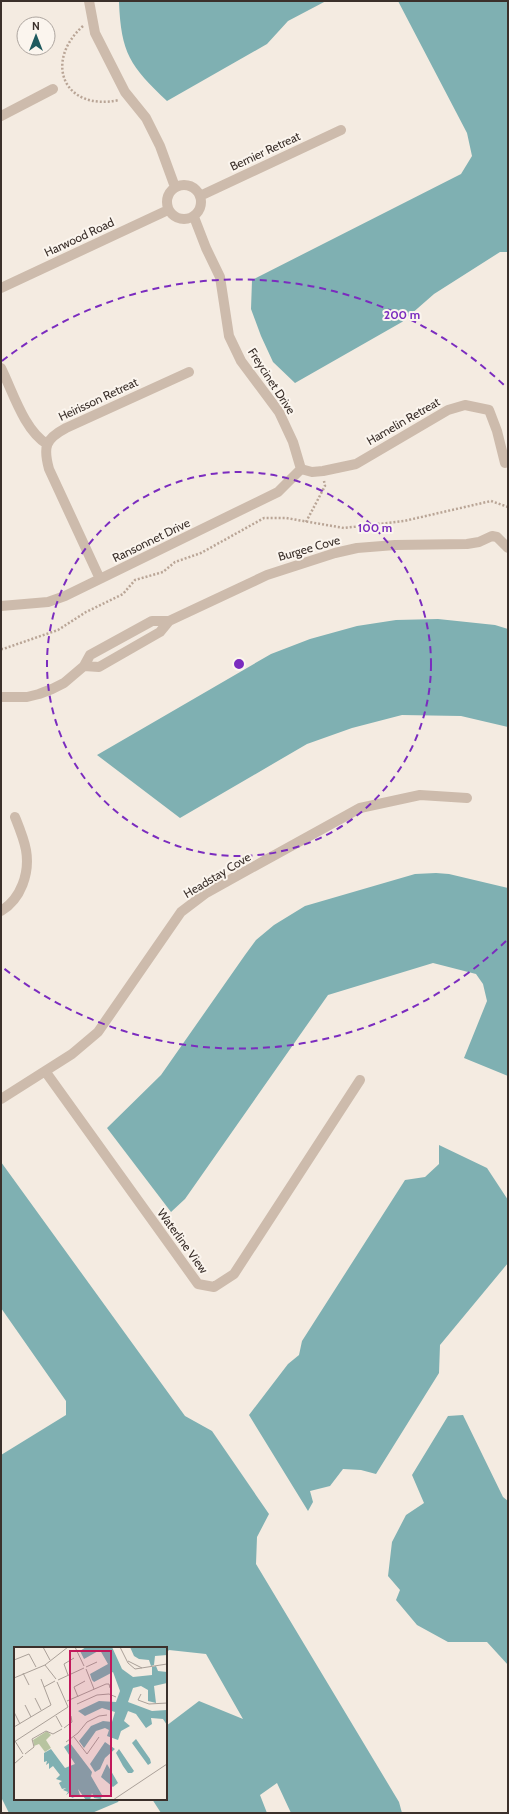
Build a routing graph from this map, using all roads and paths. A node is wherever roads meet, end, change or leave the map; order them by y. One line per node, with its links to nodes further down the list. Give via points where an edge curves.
1 (89, 1): 2 (street)
2 (92, 18): 4 (street, via 95,33); 4 (path, via 67,44 62,60 66,82 73,93 93,102)
3 (53, 89): 5 (street)
4 (130, 98): 7 (street, via 146,118 160,146)
5 (1, 116)
6 (341, 130): 8 (street, Bernier Retreat)
7 (175, 187): 8 (street, via 192,187); 9 (street, via 166,200)
8 (200, 196): 10 (street, via 201,207)
9 (168, 210): 10 (street, via 180,220); 11 (street, Harwood Road)
10 (194, 217): 16 (street, Freycinet Drive, via 220,277 229,336 241,361 278,412 293,442)
11 (1, 288)
12 (1, 368): 14 (street, via 30,428)
13 (189, 372): 14 (street, Heirisson Retreat, via 56,433)
14 (47, 444): 21 (street, via 49,469)
15 (505, 464): 17 (street, Hamelin Retreat, via 489,410 465,405 448,410 356,464)
16 (301, 469): 17 (street, Hamelin Retreat); 21 (street, Ransonnet Drive, via 278,492)
17 (323, 471): 19 (path, via 325,486)
18 (508, 507): 19 (path, via 491,501 404,521 344,528)
19 (306, 522): 24 (path, via 286,518 264,518 201,553 175,562 164,572 135,580 123,594 86,612 58,630)
20 (508, 548): 23 (street, Burgee Cove, via 497,537 492,536 467,544 357,548 267,575)
21 (100, 580): 22 (street, Ransonnet Drive, via 48,602)
22 (1, 606)
23 (169, 622): 25 (street, Burgee Cove, via 160,632 99,667); 25 (street, Burgee Cove, via 152,621 90,654)
24 (1, 649)
25 (84, 666): 26 (street, Burgee Cove, via 64,683 39,694)
26 (1, 697)
27 (467, 798): 30 (street, Headstay Cove, via 420,795 360,808 206,893 181,912 98,1032 72,1054)
28 (15, 817): 29 (street, via 26,850 26,872 21,890)
29 (1, 911)
30 (45, 1071): 31 (street, Waterline View, via 198,1284 214,1287 234,1274); 32 (street, Headstay Cove)
31 (360, 1080)
32 (1, 1099)

